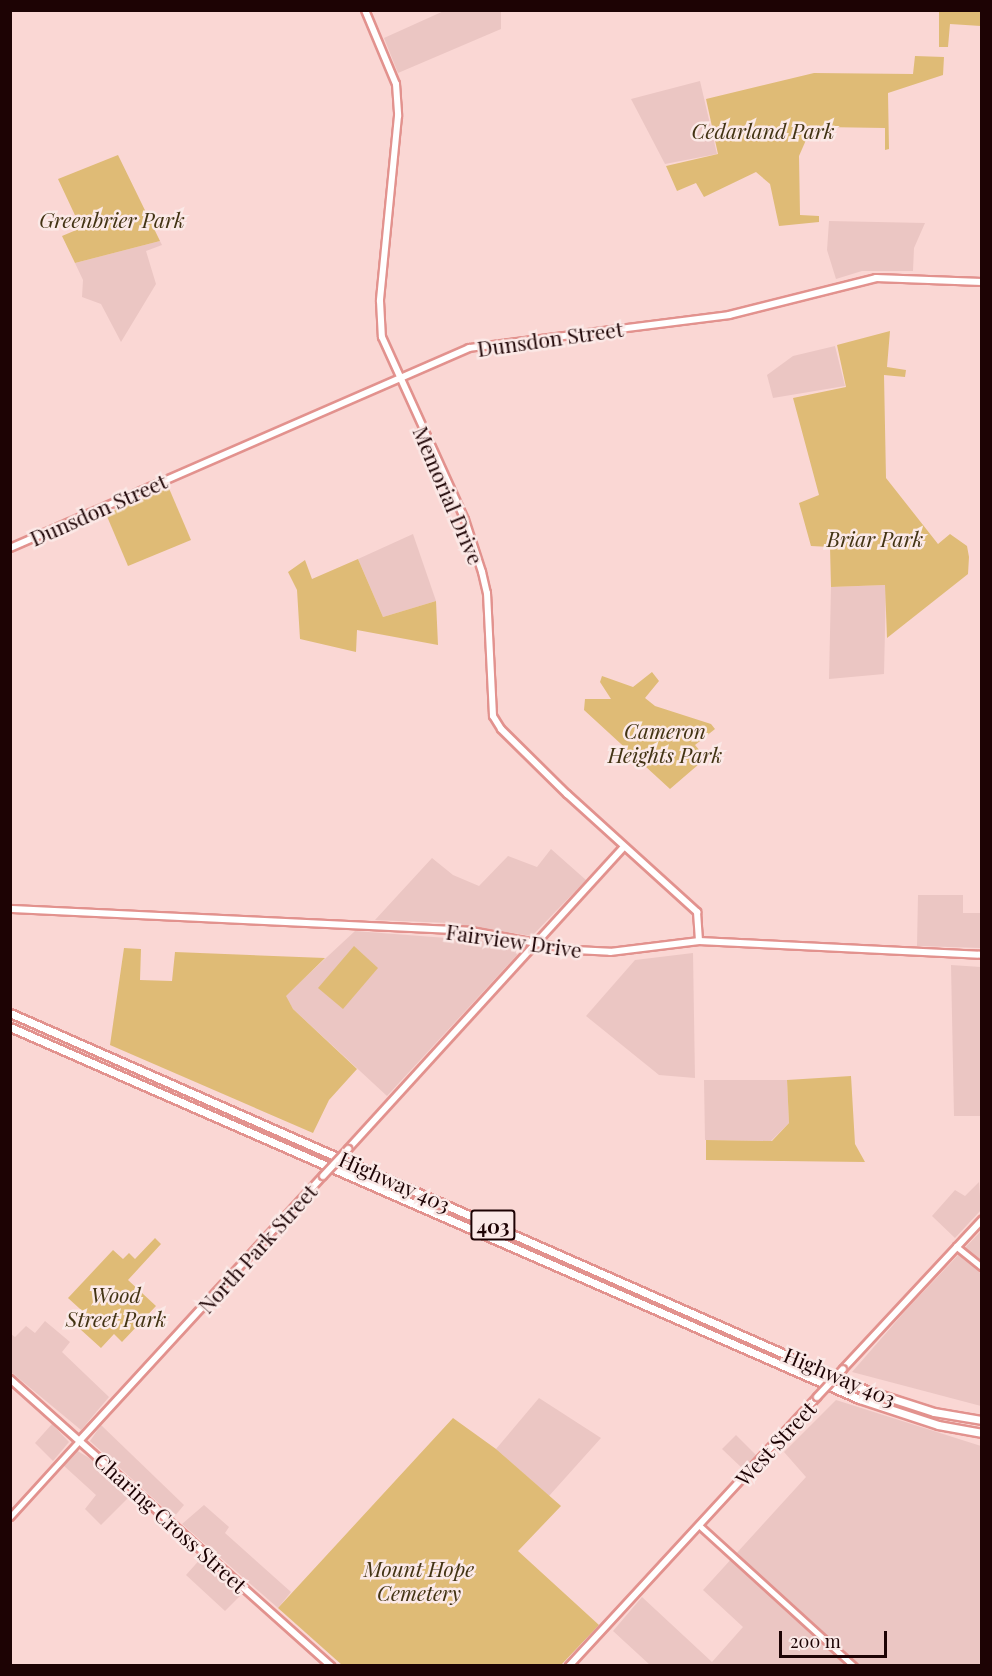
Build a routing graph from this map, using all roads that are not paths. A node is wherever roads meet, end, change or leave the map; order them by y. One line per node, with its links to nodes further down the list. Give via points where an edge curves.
1 (365, 10): 3 (main road, Memorial Drive, via 396,84 398,103 380,325)
2 (981, 282): 3 (main road, Dunsdon Street, via 876,278 729,315 493,342)
3 (398, 376): 4 (main road, Dunsdon Street); 5 (main road, Memorial Drive, via 465,520 482,572 487,593 493,716 514,743)
4 (10, 548)
5 (624, 847): 7 (main road, Memorial Drive, via 697,912); 8 (main road, North Park Street)
6 (10, 909): 8 (main road, Fairview Drive, via 471,931)
7 (699, 941): 8 (main road, Fairview Drive, via 610,952); 9 (main road, Fairview Drive)
8 (534, 942): 18 (main road, North Park Street, bridge)
9 (981, 955)
10 (10, 1012): 16 (highway, Highway 403 / 403, via 867,1390 934,1412)
11 (11, 1028): 17 (highway, Highway 403 / 403, via 859,1399 927,1422)
12 (981, 1220): 13 (main road, West Street)
13 (956, 1246): 14 (street); 20 (main road, West Street, bridge)
14 (981, 1267)
15 (10, 1379): 18 (main road, Charing Cross Street)
16 (981, 1420)
17 (981, 1433)
18 (80, 1440): 19 (street, North Park Street); 21 (main road, Charing Cross Street)
19 (10, 1516)
20 (699, 1525): 22 (main road, West Street); 23 (street)
21 (331, 1665)
22 (569, 1665)
23 (854, 1665)

